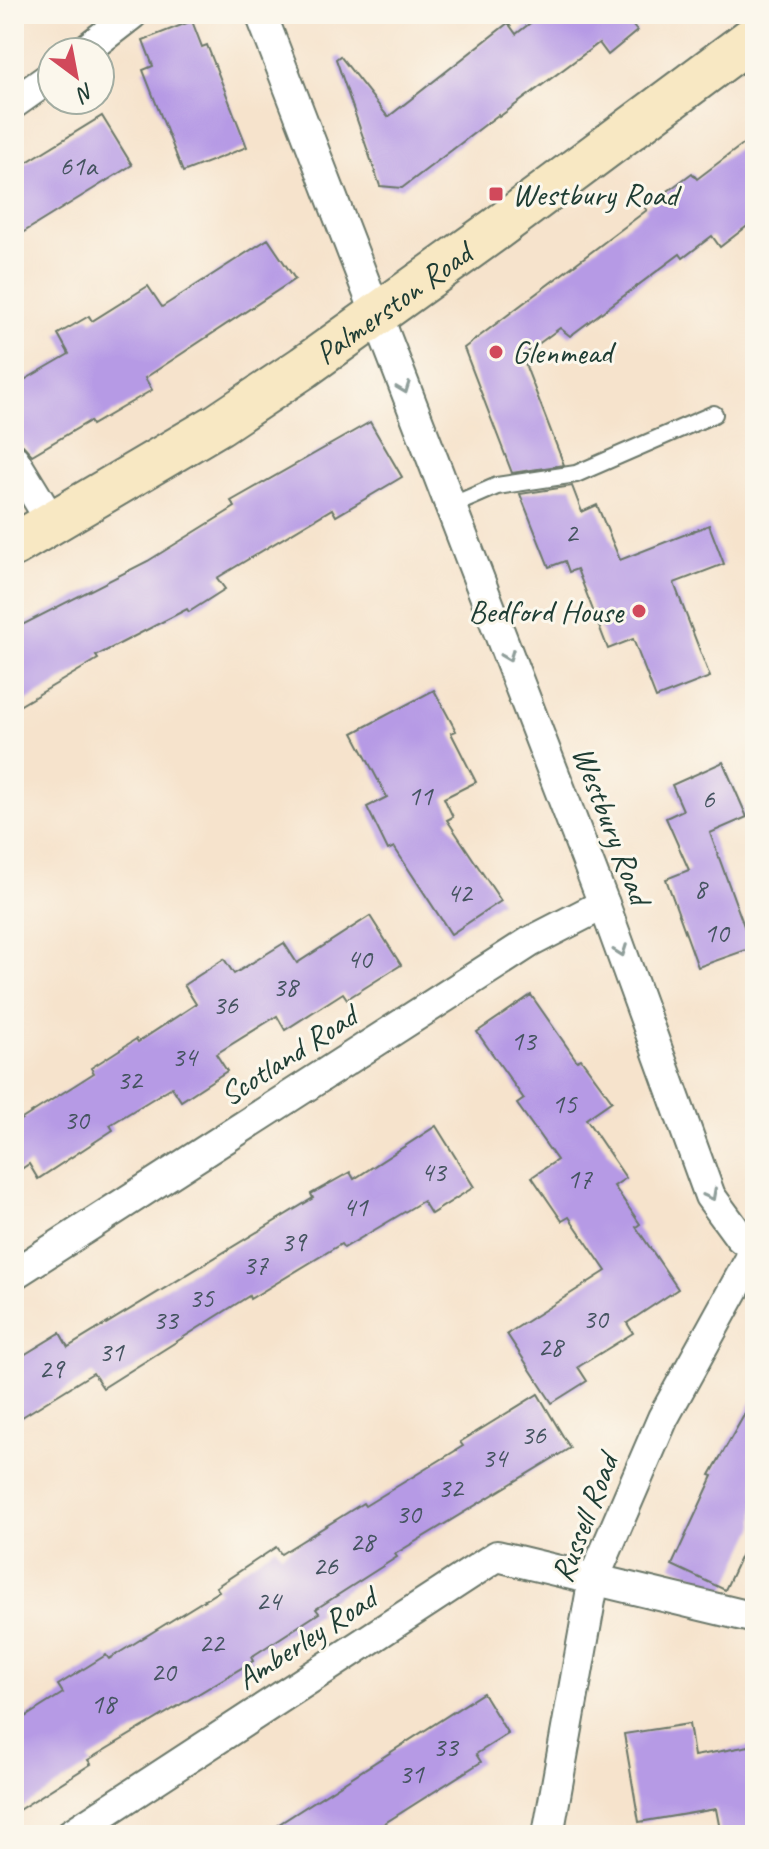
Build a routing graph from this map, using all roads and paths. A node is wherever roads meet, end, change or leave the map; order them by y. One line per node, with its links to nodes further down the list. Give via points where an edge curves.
1 (132, 14): 3 (street)
2 (261, 14): 7 (street, Westbury Road)
3 (104, 36)
4 (755, 36): 7 (main road, Palmerston Road)
5 (36, 87): 6 (street)
6 (14, 103)
7 (376, 315): 10 (street, Westbury Road, one-way to 10); 11 (main road, Palmerston Road, via 219,424)
8 (714, 414): 10 (lane, via 576,474 497,486)
9 (14, 460): 11 (street)
10 (451, 506): 13 (street, Westbury Road, one-way to 13)
11 (53, 524): 12 (main road, Palmerston Road)
12 (14, 545)
13 (604, 904): 14 (street, Westbury Road, one-way to 14, via 710,1196); 15 (street, Scotland Road, via 530,942)
14 (755, 1250): 16 (street, Russell Road, via 663,1418)
15 (14, 1274)
16 (594, 1578): 17 (street, Amberley Road); 18 (street, Amberley Road, via 497,1556); 19 (street, Russell Road)
17 (755, 1618)
18 (70, 1835)
19 (548, 1835)

